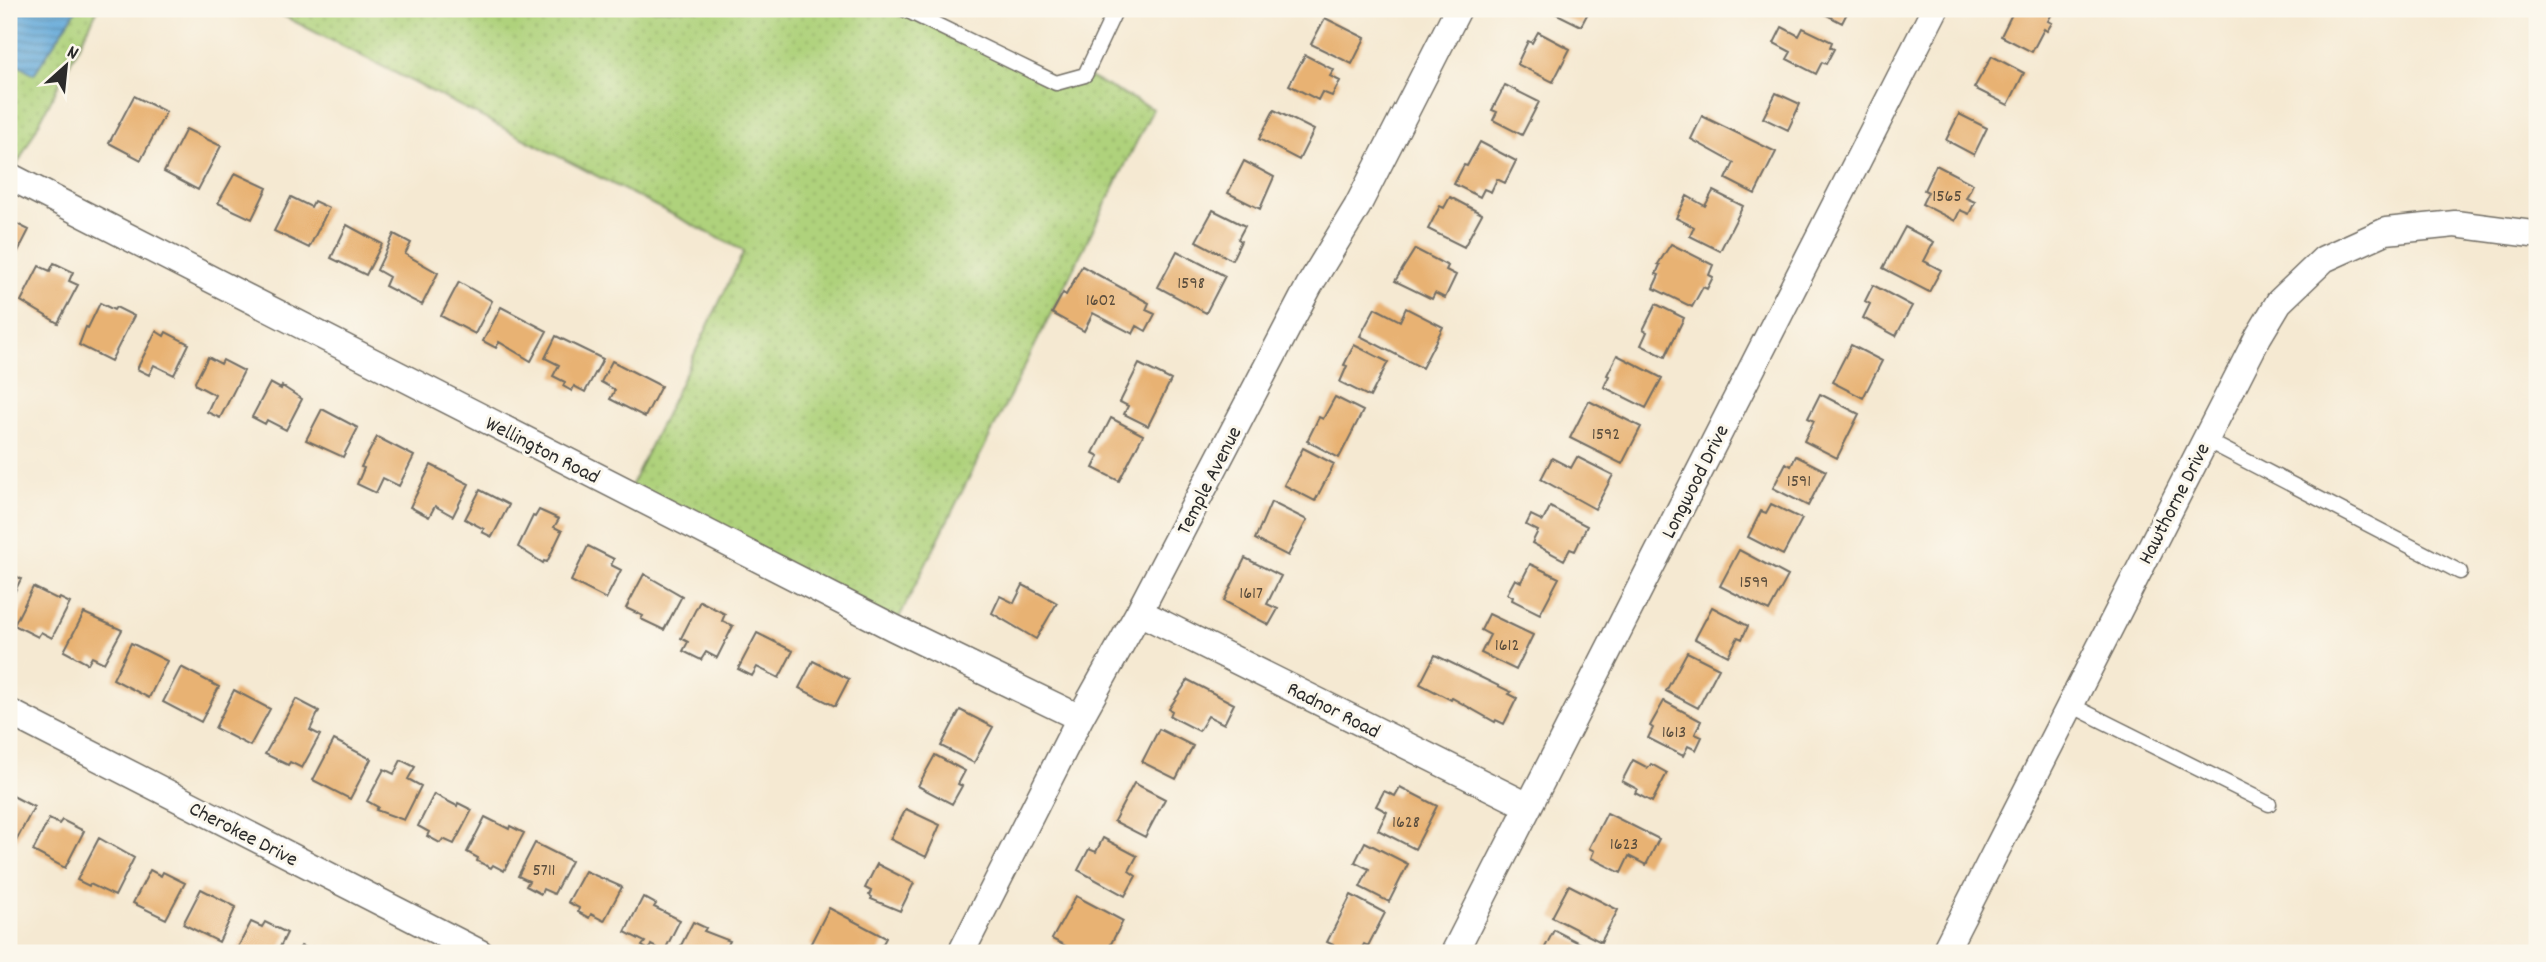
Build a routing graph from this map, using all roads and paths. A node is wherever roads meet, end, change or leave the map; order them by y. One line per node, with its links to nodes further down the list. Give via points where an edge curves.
1 (904, 9): 2 (lane, via 1056,83 1084,75)
2 (1116, 9)
3 (1458, 9): 9 (street, Temple Avenue)
4 (1935, 9): 14 (street, Longwood Drive)
5 (9, 176): 12 (street, Wellington Road, via 894,628)
6 (2536, 232): 7 (street, Hawthorne Drive, via 2455,225 2386,232 2323,259 2279,302)
7 (2206, 440): 8 (lane); 10 (street, Hawthorne Drive)
8 (2460, 572)
9 (1139, 612): 12 (street, Temple Avenue); 14 (street, Radnor Road)
10 (2071, 705): 13 (lane); 18 (street, Hawthorne Drive)
11 (9, 712): 15 (street, Cherokee Drive)
12 (1080, 718): 16 (street, Temple Avenue)
13 (2269, 804)
14 (1528, 806): 17 (street, Longwood Drive)
15 (480, 953)
16 (961, 953)
17 (1454, 953)
18 (1944, 953)

